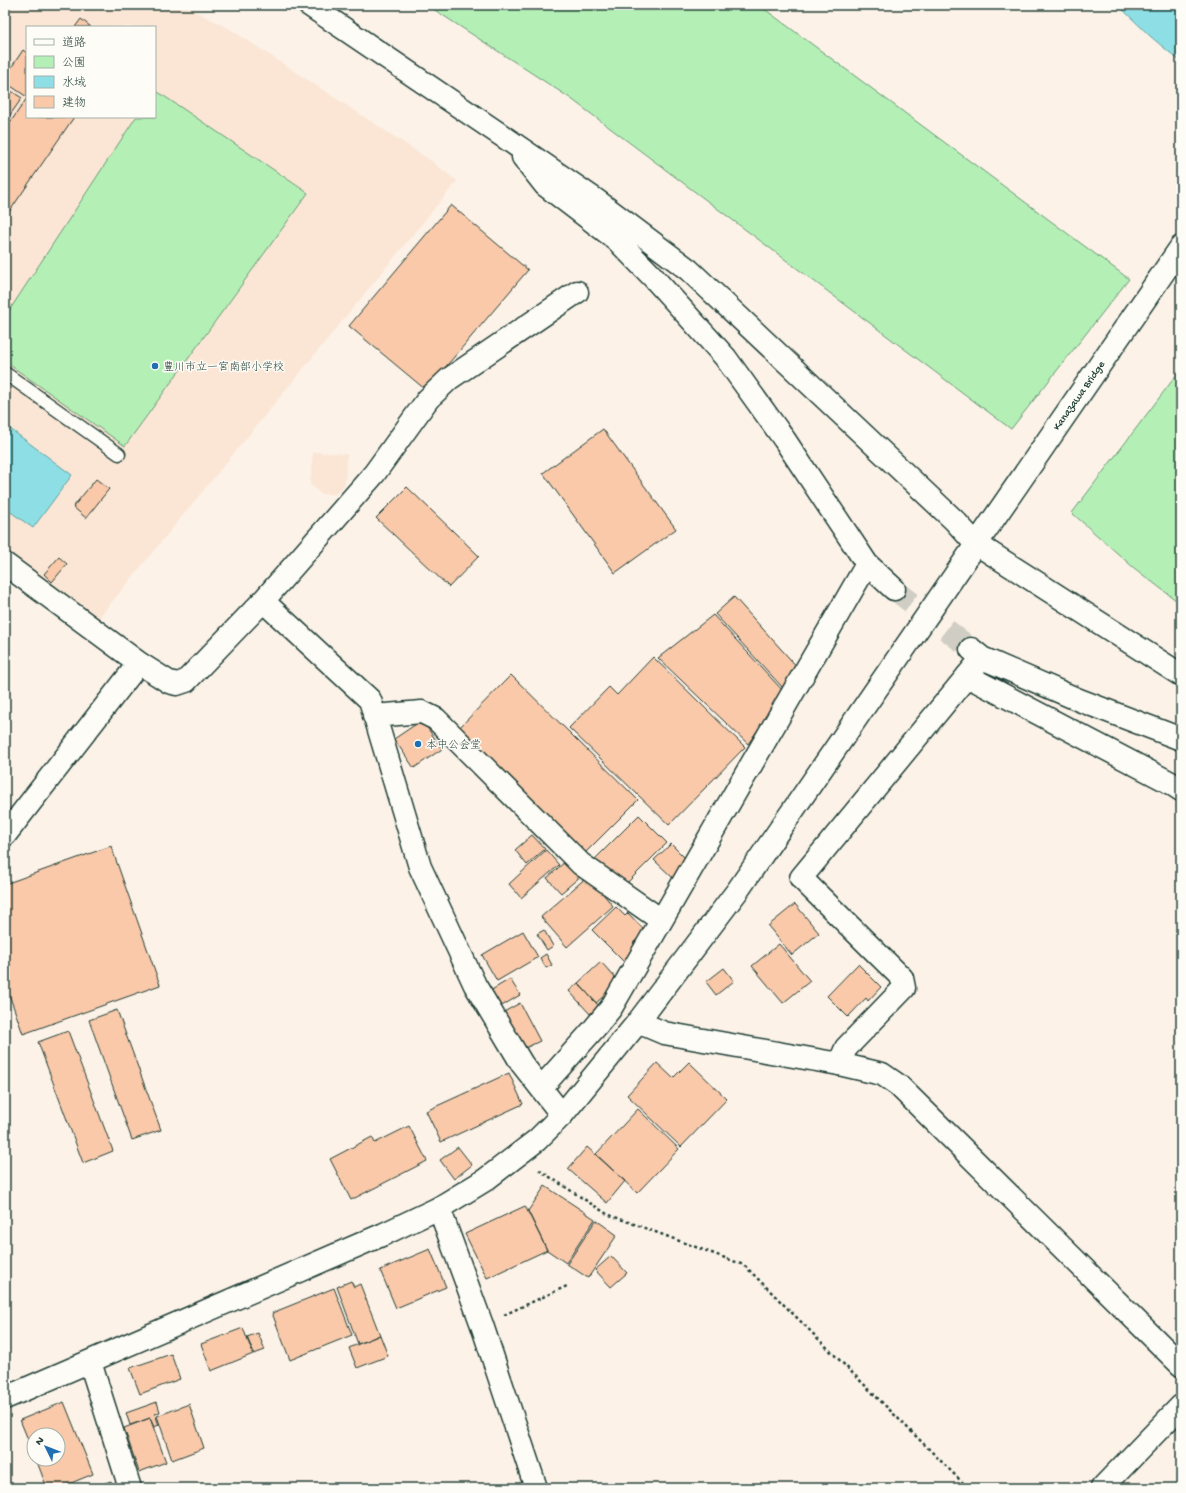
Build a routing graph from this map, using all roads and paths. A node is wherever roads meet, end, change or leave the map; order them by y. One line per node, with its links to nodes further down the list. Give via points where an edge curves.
1 (309, 5): 2 (street)
2 (508, 139): 7 (street, via 596,200 689,270 955,521); 9 (street, via 545,185 617,240 725,358 784,439)
3 (1181, 247): 7 (street, Kanazawa Bridge)
4 (577, 292): 11 (street, via 449,379 428,399 374,474)
5 (5, 373): 6 (lane)
6 (119, 454)
7 (975, 544): 13 (street); 20 (street, Kanazawa Bridge, via 738,890)
8 (5, 564): 12 (street)
9 (867, 564): 10 (street); 19 (street)
10 (894, 589)
11 (263, 601): 12 (street, via 186,682 169,682); 15 (street, via 370,700)
12 (139, 663): 18 (street)
13 (1181, 675)
14 (967, 676): 16 (street, via 976,653 1079,700); 17 (street); 21 (street, via 801,878 902,978 904,988 846,1048)
15 (374, 716): 19 (street, via 422,712 436,719 581,864); 22 (street, via 420,867 476,984 522,1064)
16 (1181, 739)
17 (1181, 790)
18 (5, 834)
19 (661, 920): 22 (street, via 611,1008)
20 (638, 1022): 21 (street, via 664,1033); 23 (street, Kanazawa Bridge)
21 (839, 1064): 29 (street, via 882,1074 898,1085)
22 (541, 1088): 23 (street)
23 (562, 1115): 24 (street, Kanazawa Bridge, via 537,1140)
24 (516, 1156): 25 (street, Kanazawa Bridge, via 486,1180); 34 (path, via 607,1214 744,1265)
25 (439, 1208): 27 (street); 28 (street, Kanazawa Bridge)
26 (569, 1285): 27 (path)
27 (482, 1325): 33 (street)
28 (90, 1362): 30 (street, Kanazawa Bridge); 32 (street)
29 (1181, 1365)
30 (5, 1398)
31 (1181, 1406): 35 (street)
32 (130, 1488)
33 (536, 1488)
34 (968, 1488)
35 (1102, 1488)

